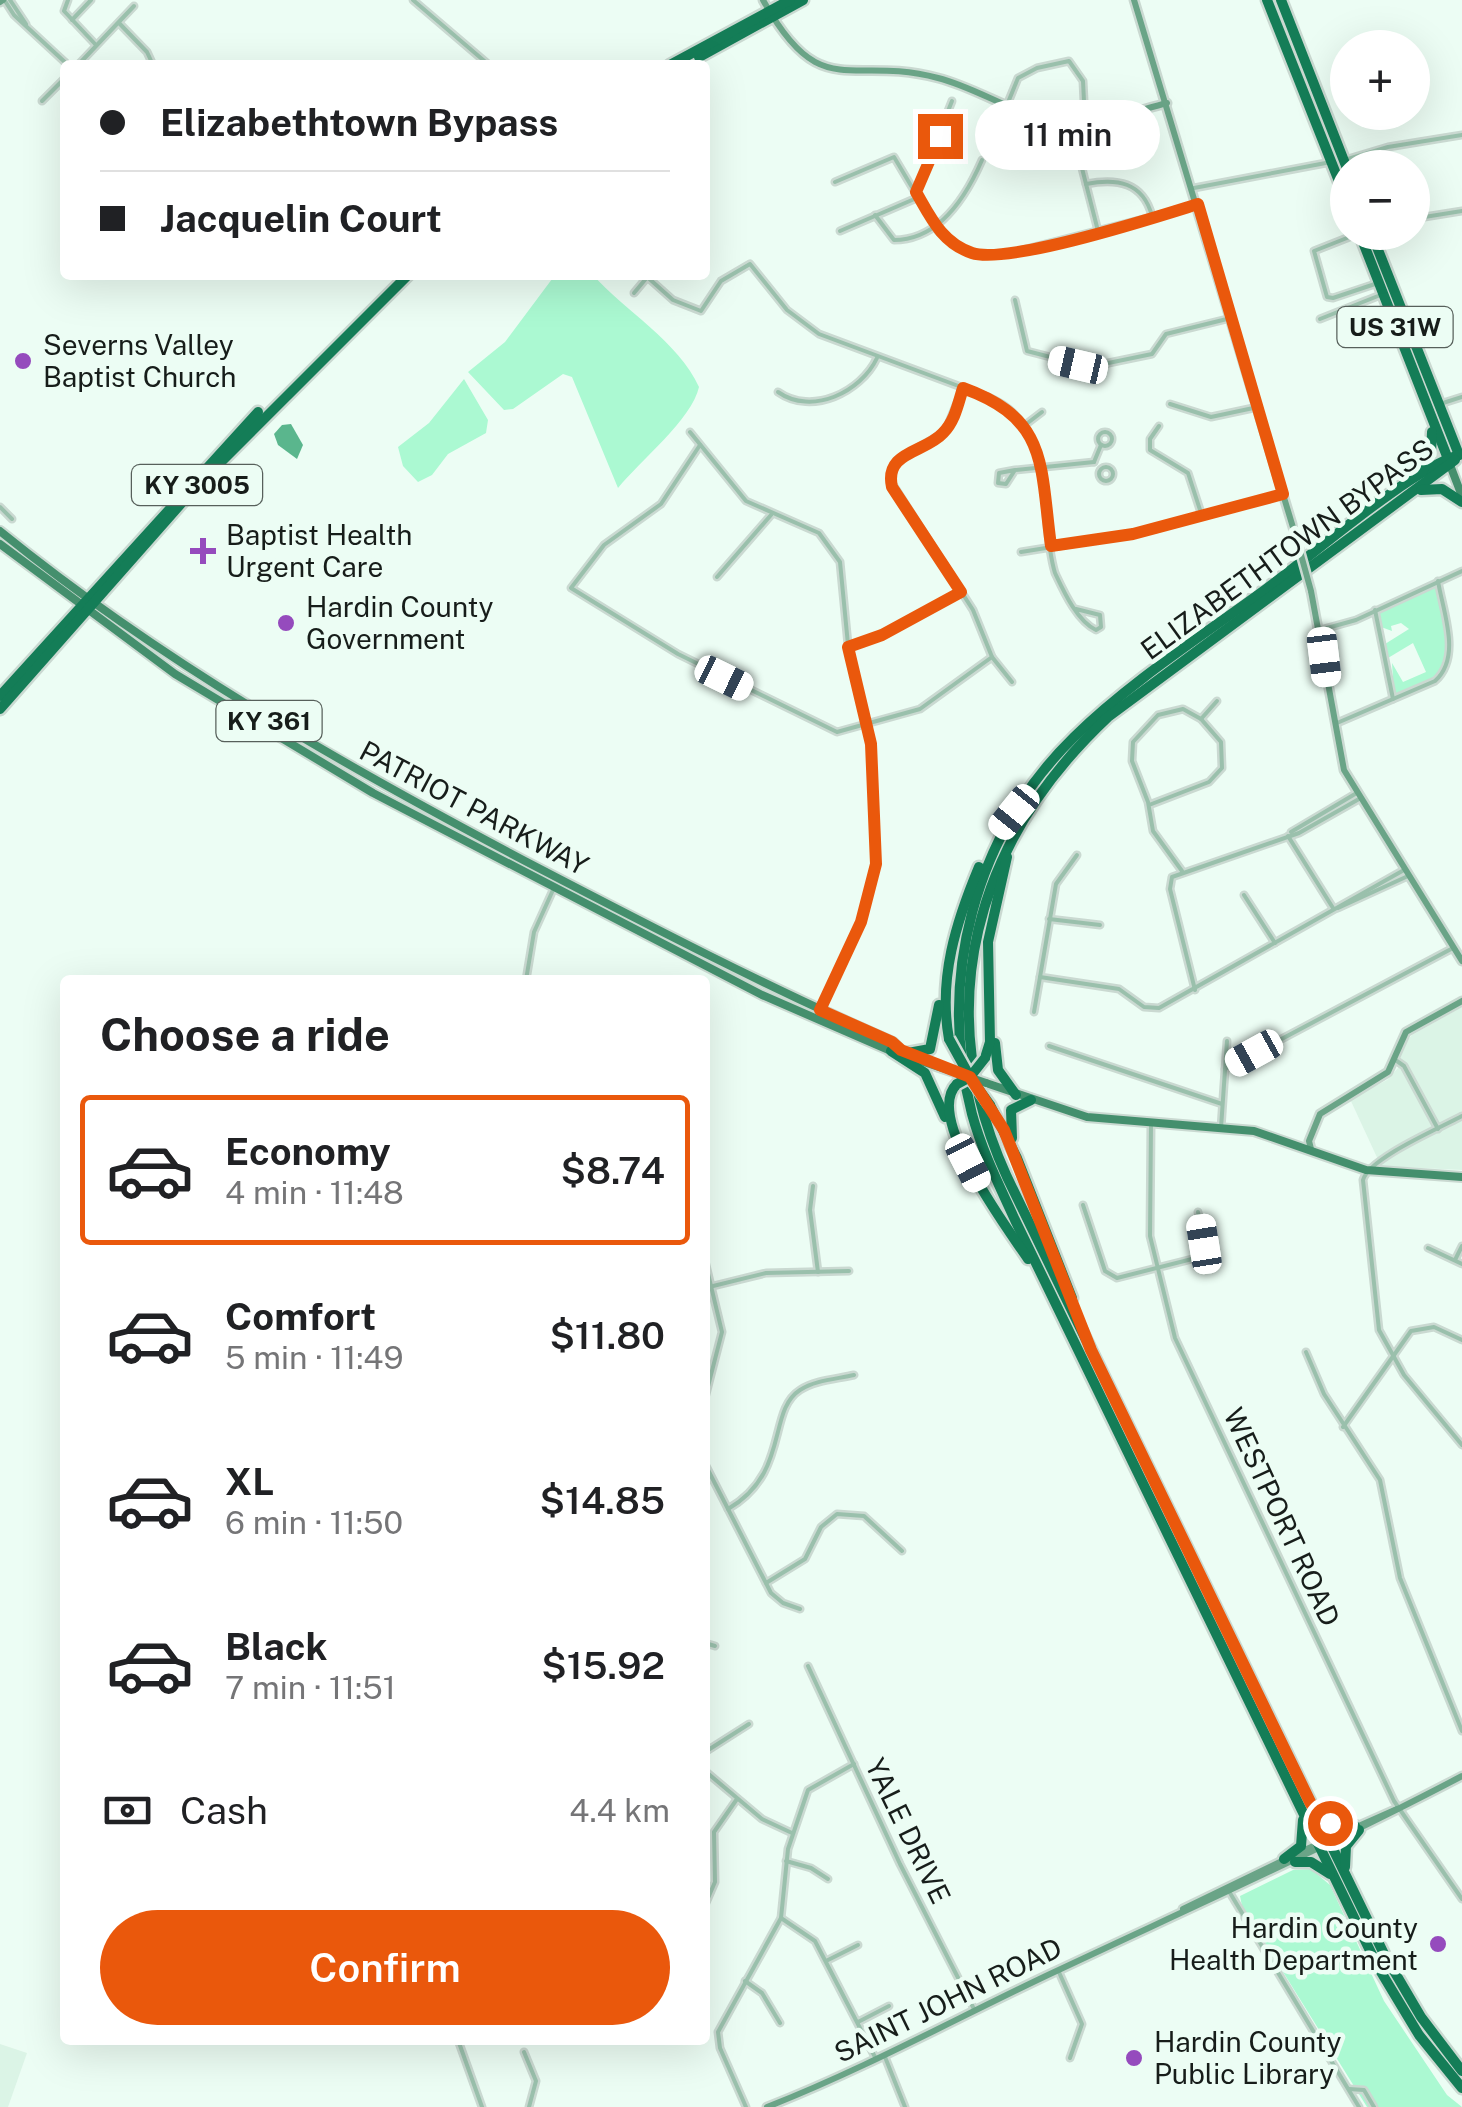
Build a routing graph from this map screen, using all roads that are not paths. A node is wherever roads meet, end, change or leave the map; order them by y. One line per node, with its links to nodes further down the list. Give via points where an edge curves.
1 (4, 0): 16 (street)
2 (68, 0): 12 (street, via 63,8)
3 (92, 0): 12 (street)
4 (414, 0): 19 (street)
5 (763, 0): 11 (street)
6 (790, 0): 11 (highway)
7 (803, 0): 11 (highway)
8 (1134, 0): 25 (street)
9 (1274, 0): 14 (highway); 31 (highway)
10 (134, 6): 13 (street)
11 (772, 15): 20 (highway); 21 (highway); 26 (street, via 796,51 825,68 929,76)
12 (72, 20): 15 (street)
13 (118, 23): 15 (street); 18 (street)
14 (1278, 27): 30 (highway); 34 (highway)
15 (96, 45): 17 (street)
16 (63, 60)
17 (82, 60)
18 (151, 60)
19 (483, 60)
20 (680, 60)
21 (694, 60)
22 (60, 83): 23 (street)
23 (42, 101)
24 (952, 101): 38 (street)
25 (1167, 103): 27 (street); 37 (street)
26 (1007, 106): 27 (street, via 1045,119); 27 (street, via 1018,78 1069,61 1084,81)
27 (1085, 122)
28 (1073, 133): 36 (street)
29 (1462, 136): 32 (street)
30 (1335, 150)
31 (1340, 150)
32 (1381, 150)
33 (982, 160): 44 (street, via 968,191)
34 (1330, 162): 37 (street)
35 (835, 182): 38 (street, via 894,157)
36 (1086, 184): 43 (street, via 1113,180 1138,190); 46 (street)
37 (1194, 188): 39 (street)
38 (918, 195): 41 (street); 44 (street)
39 (1198, 204): 43 (street); 58 (street)
40 (1462, 211): 42 (street)
41 (875, 214): 44 (street, via 894,240); 45 (street)
42 (1430, 216)
43 (1152, 218): 46 (street)
44 (936, 228): 46 (street, via 983,256)
45 (840, 231)
46 (1098, 231)
47 (1330, 245): 55 (street, via 1312,253 1333,298)
48 (1366, 250): 50 (highway, US 31W)
49 (1374, 250): 55 (highway, US 31W)
50 (1372, 264): 55 (highway, US 31W); 60 (highway)
51 (392, 280): 97 (highway, KY 3005, via 232,439)
52 (403, 280): 97 (highway, KY 3005)
53 (644, 280): 56 (street)
54 (651, 280): 61 (street, via 673,300 701,311 718,284 750,264 809,328)
55 (1385, 288): 59 (street); 60 (highway, US 31W); 62 (highway, US 31W)
56 (634, 294)
57 (1015, 300): 58 (street, via 1026,352 1089,367 1152,354 1166,334)
58 (1233, 318): 68 (street)
59 (1320, 319)
60 (1413, 337): 67 (highway, US 31W)
61 (877, 358): 63 (street); 64 (street, via 862,382 821,400 798,402)
62 (1407, 358): 70 (highway, US 31W); 71 (highway)
63 (963, 388): 72 (street, via 1003,404); 96 (street, via 945,432 900,458 890,478)
64 (778, 392)
65 (1462, 397): 67 (street)
66 (1170, 404): 68 (street, via 1210,418)
67 (1440, 404): 71 (highway, US 31W)
68 (1258, 406): 83 (street)
69 (1042, 412): 72 (street)
70 (1432, 421): 77 (highway, US 31W); 82 (highway, via 1431,455)
71 (1448, 423): 77 (highway, US 31W)
72 (1025, 424): 79 (street)
73 (1160, 426): 87 (street, via 1150,450 1188,473)
74 (690, 432): 75 (street)
75 (702, 443): 86 (street, via 740,494); 110 (street, via 661,504 604,545 571,588 678,654 826,729)
76 (1102, 445): 78 (street)
77 (1455, 460): 82 (highway, ELIZABETHTOWN BYPASS); 84 (main road, US 31W)
78 (1094, 462): 79 (street); 80 (street)
79 (1039, 466): 81 (street); 91 (street)
80 (1101, 469)
81 (1015, 470)
82 (1406, 491): 84 (highway, via 1437,487); 113 (highway, ELIZABETHTOWN BYPASS, via 1094,718); 114 (highway, ELIZABETHTOWN BYPASS, via 1108,717 1052,774)
83 (1283, 494): 87 (street); 100 (street, bridge)
84 (1462, 499)
85 (0, 508): 88 (street)
86 (772, 515): 94 (street); 101 (street, via 813,529 834,549)
87 (1202, 516): 91 (street)
88 (12, 519)
89 (0, 530): 97 (main road, PATRIOT PARKWAY / KY 361)
90 (0, 544): 97 (main road, PATRIOT PARKWAY / KY 361)
91 (1051, 546): 92 (street); 98 (street, via 1056,574)
92 (1020, 552)
93 (1462, 571): 95 (street)
94 (717, 577)
95 (1438, 581): 99 (street); 106 (street, via 1451,653 1444,673)
96 (961, 592): 101 (street); 102 (street)
97 (86, 605): 104 (highway, KY 3005); 107 (highway, KY 3005); 119 (main road, PATRIOT PARKWAY / KY 361, via 175,674 312,759)
98 (1076, 609): 98 (street, via 1089,628 1102,627 1100,615)
99 (1375, 610): 100 (street); 106 (street)
100 (1320, 630): 109 (street)
101 (848, 647): 110 (street)
102 (992, 657): 103 (street); 110 (street, via 920,709)
103 (1012, 682)
104 (0, 696)
105 (1217, 700): 108 (street)
106 (1393, 700): 109 (street)
107 (0, 709)
108 (1202, 719): 112 (street, via 1223,746 1222,768 1204,784); 112 (street, via 1183,709 1167,711 1135,738 1132,761)
109 (1333, 725): 111 (street)
110 (867, 726): 134 (street, via 874,882)
111 (1357, 796): 115 (street); 118 (street)
112 (1149, 806): 117 (street, via 1155,836)
113 (1014, 812): 126 (highway, via 978,869); 170 (highway, ELIZABETHTOWN BYPASS, via 966,932 960,1046 984,1148)
114 (1017, 828): 132 (highway, via 992,908); 166 (highway, ELIZABETHTOWN BYPASS, via 978,925 970,1044 995,1150)
115 (1288, 836): 117 (street); 121 (street)
116 (1077, 855): 122 (street, via 1058,880)
117 (1182, 871): 130 (street, via 1170,889)
118 (1406, 873): 121 (street); 125 (street)
119 (556, 883): 128 (street, via 534,932); 134 (main road, PATRIOT PARKWAY / KY 361)
120 (1244, 894): 124 (street)
121 (1333, 910): 124 (street)
122 (1049, 919): 123 (street); 129 (street)
123 (1100, 925)
124 (1275, 943): 130 (street)
125 (1453, 948): 127 (street); 139 (street)
126 (949, 960): 137 (highway, via 935,1038 923,1054); 140 (highway, bridge, via 944,1014)
127 (1462, 961)
128 (527, 975)
129 (1040, 977): 130 (street, via 1119,989 1148,1008); 133 (street)
130 (1195, 990)
131 (1462, 1001): 138 (street, via 1406,1032)
132 (989, 1006): 140 (highway, bridge, via 985,1058); 141 (highway, via 998,1070)
133 (1034, 1012)
134 (818, 1015): 137 (main road, PATRIOT PARKWAY / KY 361)
135 (1227, 1041): 139 (street)
136 (1050, 1046): 143 (street)
137 (900, 1052): 140 (main road, PATRIOT PARKWAY / KY 361, bridge); 150 (highway, via 929,1078)
138 (1394, 1059): 147 (street); 148 (street, via 1384,1075 1320,1114)
139 (1225, 1069): 143 (street)
140 (970, 1077): 141 (main road, PATRIOT PARKWAY / KY 361, bridge); 149 (highway, bridge); 150 (highway, bridge, via 947,1100)
141 (1016, 1095): 142 (main road, KY 361)
142 (1030, 1100): 145 (main road, KY 361, via 1087,1117); 149 (highway, via 1011,1110)
143 (1222, 1104): 146 (street)
144 (1462, 1116): 147 (street)
145 (1151, 1124): 146 (main road); 160 (street, WESTPORT ROAD, via 1148,1206)
146 (1221, 1128): 148 (main road)
147 (1438, 1130): 151 (street)
148 (1311, 1150): 151 (main road)
149 (1017, 1158): 166 (highway)
150 (968, 1163): 170 (highway)
151 (1366, 1170): 152 (main road); 168 (street, via 1373,1308)
152 (1462, 1177)
153 (814, 1186): 162 (street, via 810,1210)
154 (1083, 1205): 160 (street, via 1108,1275)
155 (1198, 1212): 160 (street, via 1202,1254)
156 (1462, 1246): 158 (street)
157 (1428, 1248): 158 (street)
158 (1455, 1260): 159 (street)
159 (1462, 1264)
160 (1155, 1267): 190 (street, WESTPORT ROAD, via 1174,1338)
161 (849, 1271): 162 (street)
162 (818, 1272): 164 (street, via 766,1272)
163 (710, 1280): 164 (street)
164 (712, 1287): 171 (street, via 721,1338)
165 (1462, 1340): 168 (street, via 1424,1326 1411,1331)
166 (1091, 1350): 189 (highway, ELIZABETHTOWN BYPASS)
167 (1306, 1352): 172 (street)
168 (1392, 1355): 172 (street); 173 (street)
169 (854, 1375): 175 (street, via 794,1395 760,1484)
170 (1090, 1375): 189 (highway, ELIZABETHTOWN BYPASS)
171 (710, 1379)
172 (1343, 1427): 183 (street, via 1380,1480 1400,1578)
173 (1462, 1445)
174 (710, 1474): 175 (street)
175 (728, 1509): 177 (street)
176 (902, 1552): 177 (street, via 864,1516 846,1512 826,1520 804,1558)
177 (766, 1583): 178 (street, via 778,1600)
178 (800, 1609)
179 (710, 1644): 180 (street)
180 (715, 1646)
181 (808, 1666): 185 (street, YALE DRIVE)
182 (750, 1724): 184 (street)
183 (1462, 1731)
184 (710, 1749)
185 (854, 1764): 192 (street, via 812,1786); 207 (street, YALE DRIVE)
186 (710, 1775): 188 (street)
187 (1462, 1776): 190 (street, SAINT JOHN ROAD)
188 (737, 1799): 192 (street); 199 (street, via 714,1832)
189 (1306, 1806): 191 (highway, via 1330,1823); 193 (highway, ELIZABETHTOWN BYPASS); 194 (highway, via 1303,1840)
190 (1399, 1809): 191 (street, SAINT JOHN ROAD); 200 (street, WESTPORT ROAD)
191 (1357, 1828): 193 (street, SAINT JOHN ROAD); 198 (highway, via 1344,1852)
192 (792, 1832): 195 (street)
193 (1324, 1844): 194 (street, SAINT JOHN ROAD); 198 (highway, ELIZABETHTOWN BYPASS)
194 (1290, 1860): 197 (street, SAINT JOHN ROAD); 198 (highway, via 1322,1867)
195 (786, 1861): 196 (street); 201 (street)
196 (828, 1879)
197 (1228, 1889): 204 (street, SAINT JOHN ROAD); 216 (street)
198 (1346, 1890): 214 (highway, ELIZABETHTOWN BYPASS, via 1408,1998); 215 (highway, ELIZABETHTOWN BYPASS, via 1401,2008)
199 (710, 1894)
200 (1462, 1899)
201 (780, 1918): 203 (street, via 812,1936); 205 (street)
202 (858, 1945): 203 (street)
203 (826, 1961): 208 (street)
204 (1058, 1970): 207 (street, SAINT JOHN ROAD); 212 (street, via 1082,2024)
205 (745, 1981): 209 (street, via 762,1993); 219 (street, via 718,2038)
206 (889, 2006): 208 (street)
207 (975, 2011): 213 (street, SAINT JOHN ROAD)
208 (858, 2022): 213 (street)
209 (780, 2023)
210 (460, 2045): 218 (street)
211 (524, 2052): 217 (street, via 536,2081)
212 (1070, 2058)
213 (881, 2060): 220 (street, SAINT JOHN ROAD); 221 (street)
214 (1462, 2071)
215 (1462, 2088)
216 (1348, 2089): 222 (street); 223 (street, via 1364,2090)
217 (531, 2106)
218 (482, 2107)
219 (746, 2107)
220 (767, 2107)
221 (905, 2107)
222 (1360, 2107)
223 (1374, 2107)

